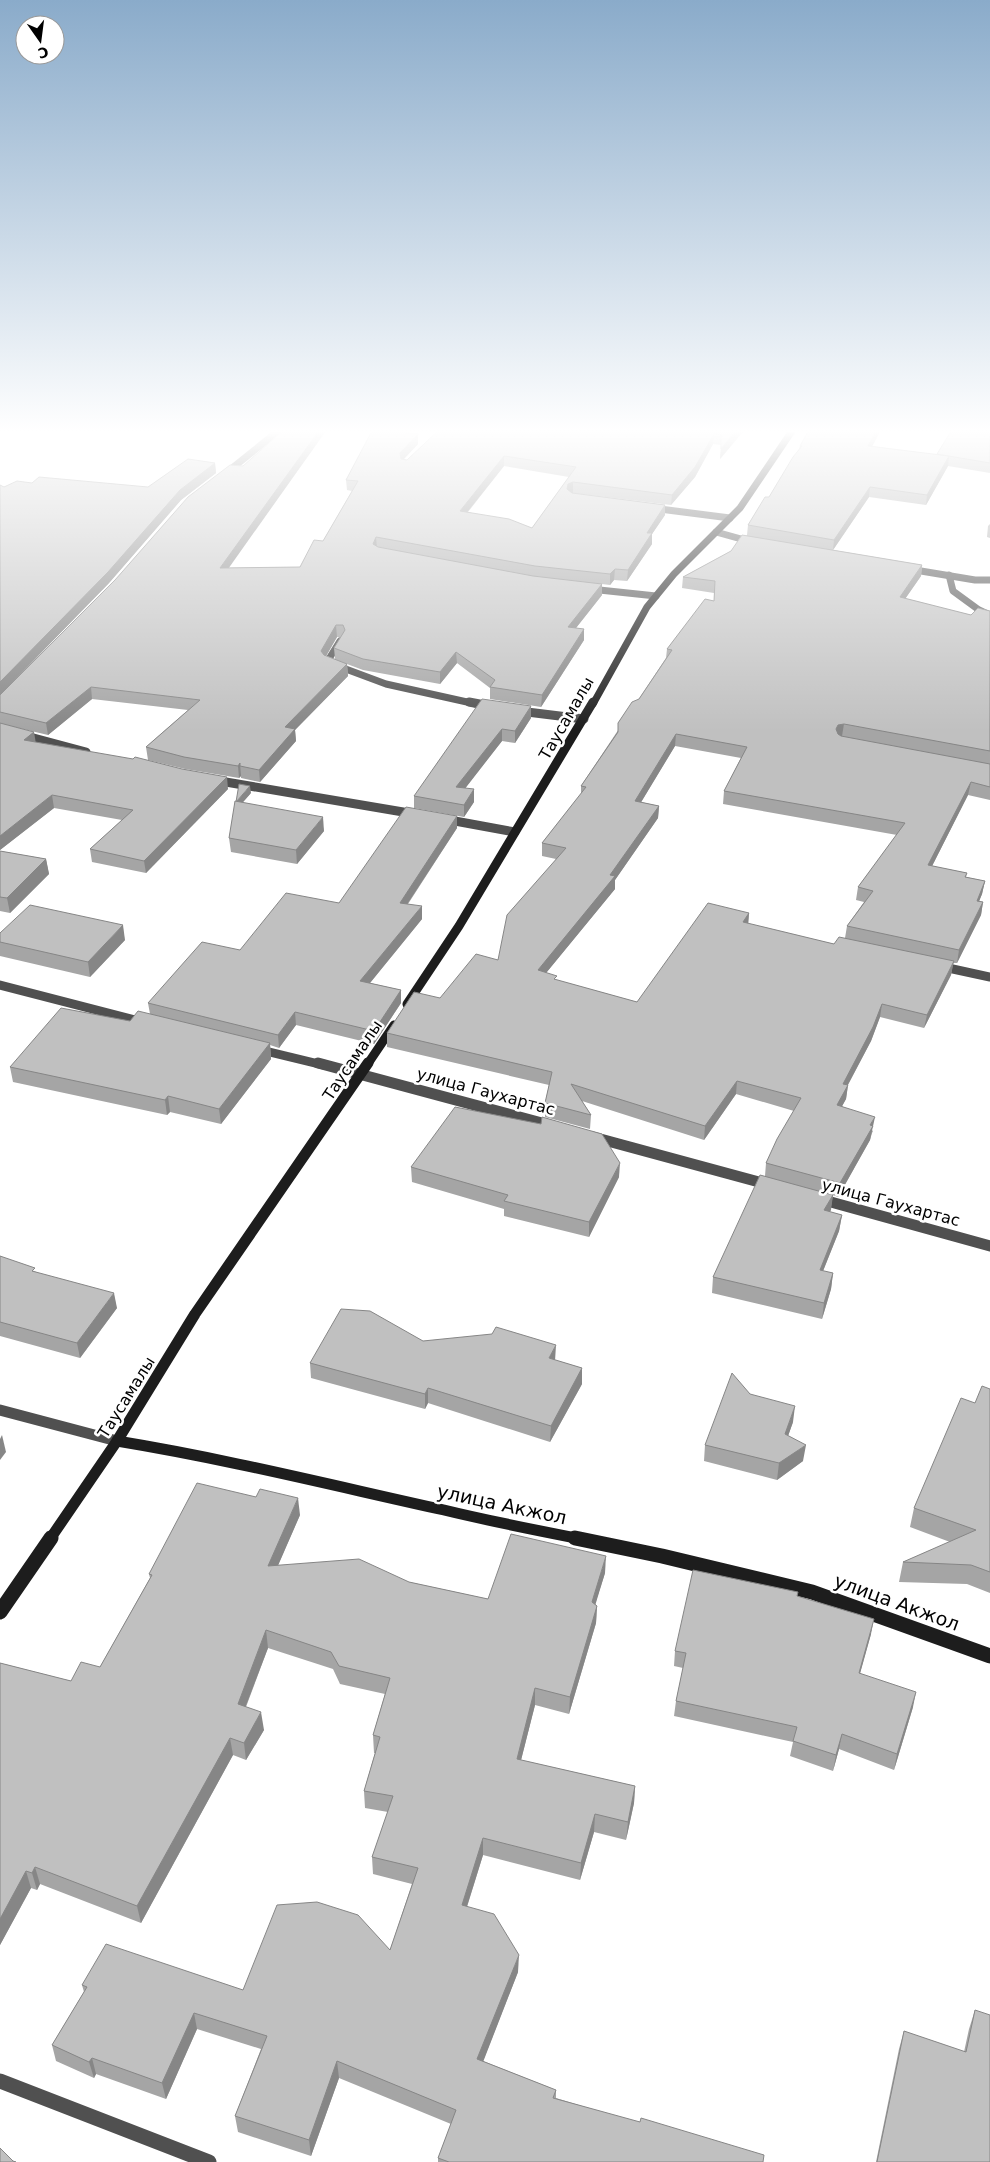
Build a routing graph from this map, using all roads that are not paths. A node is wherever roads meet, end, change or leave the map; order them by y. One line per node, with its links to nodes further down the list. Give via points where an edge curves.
1 (719, 529): 2 (street, Таусамалы)
2 (716, 532): 3 (street); 8 (street, Таусамалы)
3 (764, 544)
4 (903, 568): 5 (street)
5 (948, 575): 6 (street); 9 (street, via 953,591)
6 (990, 580)
7 (581, 588): 8 (street)
8 (656, 596): 13 (street, Таусамалы)
9 (990, 615)
10 (340, 641): 11 (street, via 327,662 353,674 412,691)
11 (502, 709)
12 (511, 710): 13 (street)
13 (584, 719): 19 (street, Таусамалы)
14 (0, 729): 15 (street)
15 (90, 753)
16 (204, 778): 17 (street)
17 (428, 816)
18 (438, 818): 19 (street)
19 (515, 832): 25 (street, Таусамалы, via 459,926)
20 (932, 964): 21 (street)
21 (990, 977)
22 (0, 985): 23 (street)
23 (154, 1024)
24 (248, 1046): 25 (street, улица Гаухартас)
25 (362, 1074): 26 (street, улица Гаухартас); 32 (street, Таусамалы, via 196,1314)
26 (560, 1128)
27 (579, 1133): 28 (street)
28 (778, 1188)
29 (807, 1196): 30 (street, улица Гаухартас)
30 (990, 1246)
31 (0, 1410): 32 (street, улица Акжол)
32 (117, 1442): 33 (street, Таусамалы); 34 (street, улица Акжол, via 296,1476 812,1592)
33 (0, 1612)
34 (990, 1656)
35 (0, 2081): 36 (street)
36 (209, 2162)

